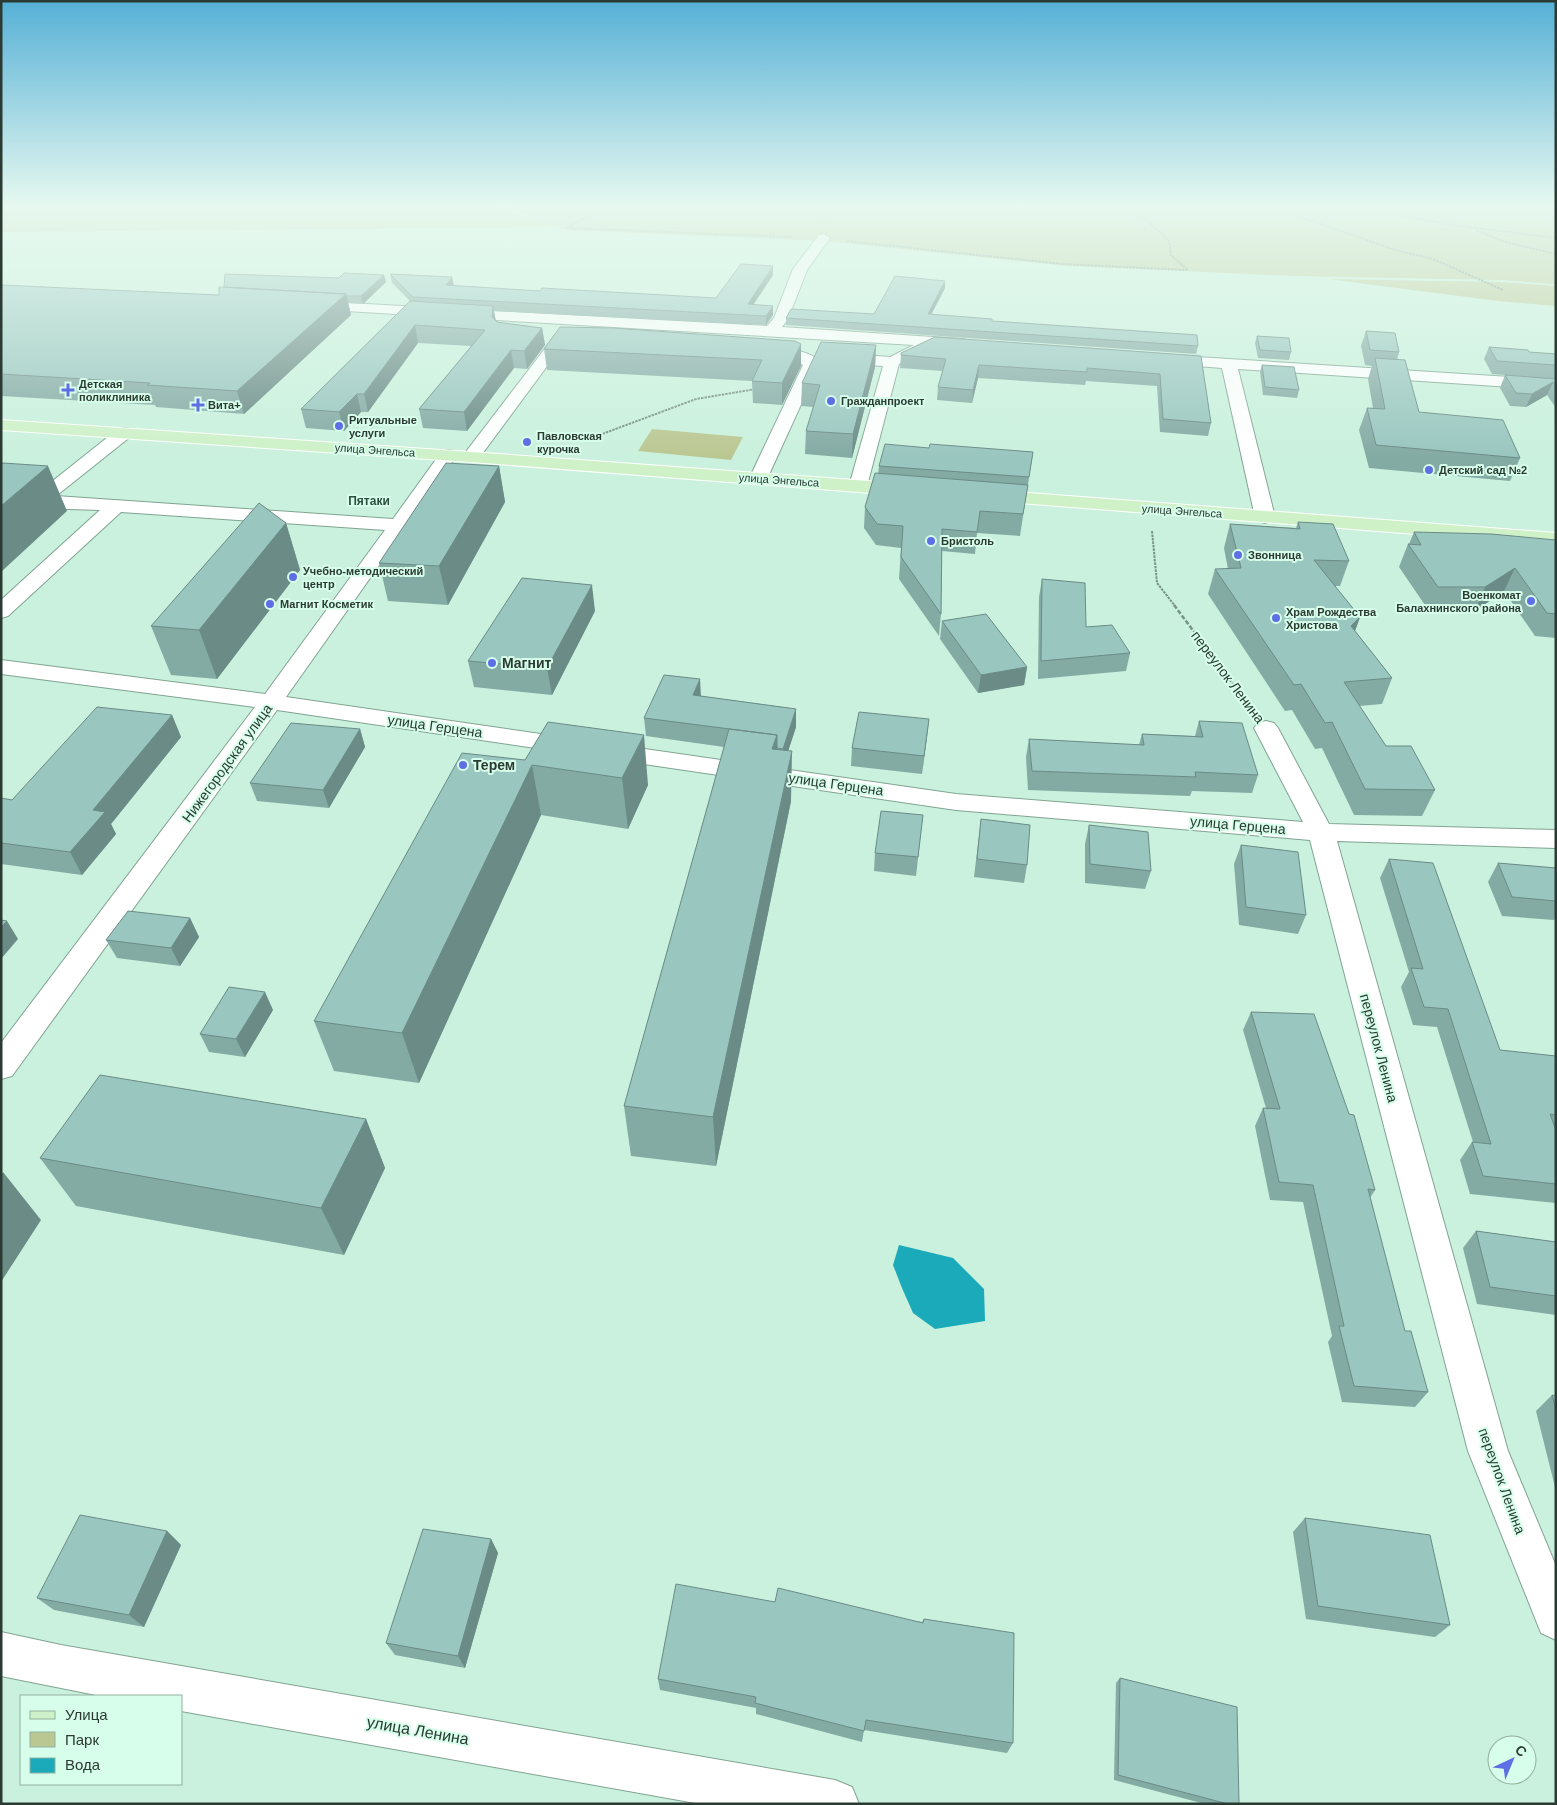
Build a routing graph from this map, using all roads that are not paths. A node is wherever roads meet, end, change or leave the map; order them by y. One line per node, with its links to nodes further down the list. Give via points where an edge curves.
1 (792, 290): 5 (street, via 781,319)
2 (296, 305): 3 (street)
3 (505, 316): 4 (street); 6 (street)
4 (624, 323): 5 (street); 8 (street)
5 (770, 332): 10 (street)
6 (505, 335)
7 (540, 339): 8 (street)
8 (558, 341): 9 (street); 20 (street, Нижегородская улица)
9 (586, 342)
10 (932, 342): 11 (street); 15 (street)
11 (982, 346)
12 (750, 352): 13 (street)
13 (798, 356): 15 (street); 21 (street, via 812,363)
14 (1150, 358): 16 (street)
15 (892, 362): 22 (street)
16 (1229, 364): 17 (street); 28 (street)
17 (1556, 385)
18 (1, 425): 19 (main road, улица Энгельса)
19 (124, 433): 20 (main road, улица Энгельса); 26 (street)
20 (460, 456): 21 (main road, улица Энгельса); 29 (street, Нижегородская улица)
21 (758, 478): 22 (main road, улица Энгельса)
22 (858, 486): 23 (main road, улица Энгельса)
23 (926, 491)
24 (975, 495): 28 (main road, улица Энгельса)
25 (1, 498): 26 (street)
26 (38, 502): 27 (street)
27 (114, 507): 29 (street); 31 (street)
28 (1265, 517): 30 (main road, улица Энгельса)
29 (398, 525): 33 (street, Нижегородская улица)
30 (1556, 539)
31 (1, 612)
32 (5, 671): 33 (street, улица Герцена)
33 (271, 702): 35 (street, улица Герцена, via 956,802); 37 (street, Нижегородская улица)
34 (1266, 728): 35 (street, переулок Ленина)
35 (1321, 832): 36 (street, улица Герцена); 38 (street, переулок Ленина, via 1488,1451)
36 (1556, 840)
37 (6, 1053)
38 (1556, 1618)
39 (1, 1654): 40 (street, улица Ленина)
40 (835, 1804)

